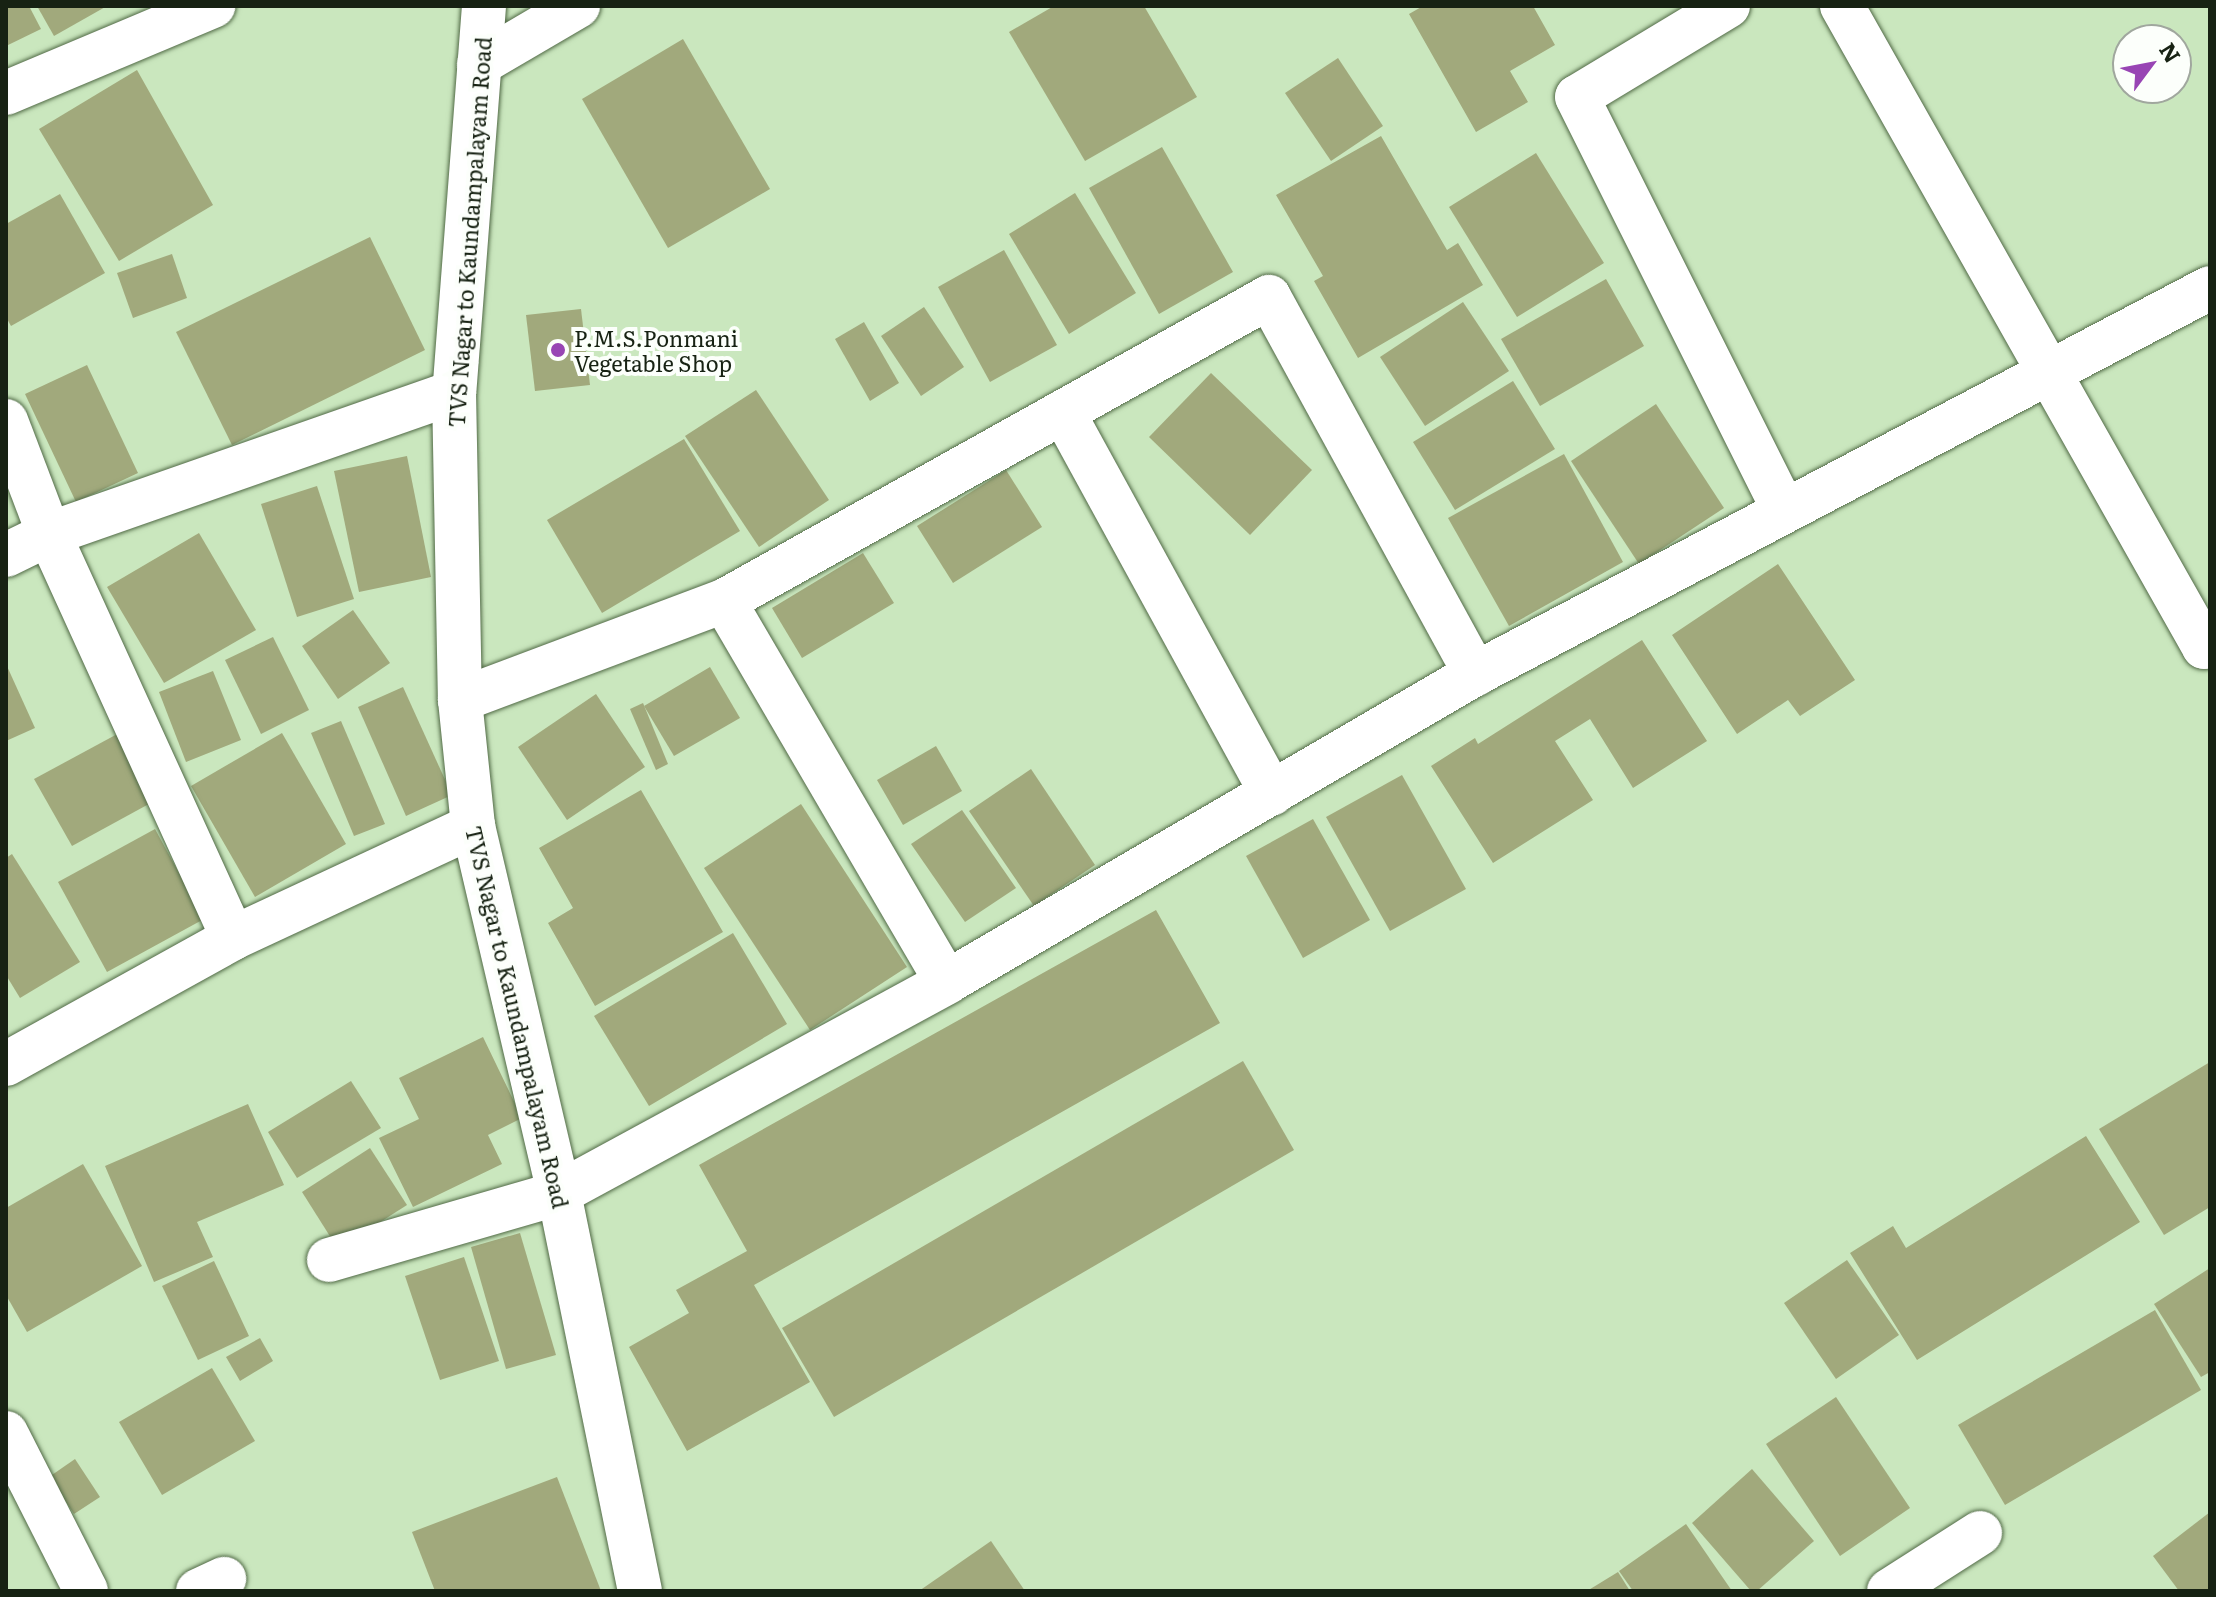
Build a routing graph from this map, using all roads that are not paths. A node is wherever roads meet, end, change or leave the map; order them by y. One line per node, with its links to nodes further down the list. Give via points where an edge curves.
1 (213, 6): 7 (street)
2 (484, 6): 6 (street, TVS Nagar to Kaundampalayam Road)
3 (578, 6): 6 (street)
4 (1728, 6): 13 (street, via 1577,97)
5 (1842, 6): 9 (street)
6 (479, 64): 10 (street, TVS Nagar to Kaundampalayam Road)
7 (6, 93)
8 (2210, 288): 9 (street)
9 (2050, 372): 13 (street); 17 (street, via 2204,647)
10 (454, 392): 14 (street); 19 (street, TVS Nagar to Kaundampalayam Road)
11 (1063, 412): 16 (street); 18 (street, via 1269,297); 20 (street)
12 (6, 421): 14 (street)
13 (1784, 511): 18 (street)
14 (49, 534): 15 (street); 22 (street)
15 (6, 555)
16 (724, 601): 19 (street); 23 (street)
17 (2210, 643)
18 (1475, 674): 20 (street)
19 (460, 700): 21 (street, TVS Nagar to Kaundampalayam Road)
20 (1272, 793): 23 (street)
21 (473, 826): 22 (street); 25 (street, TVS Nagar to Kaundampalayam Road)
22 (233, 938): 24 (street)
23 (947, 982): 25 (street)
24 (6, 1064)
25 (559, 1193): 26 (street); 30 (street, TVS Nagar to Kaundampalayam Road)
26 (329, 1260)
27 (6, 1433): 29 (street)
28 (1980, 1533): 31 (street)
29 (86, 1591)
30 (640, 1591)
31 (1889, 1591)

